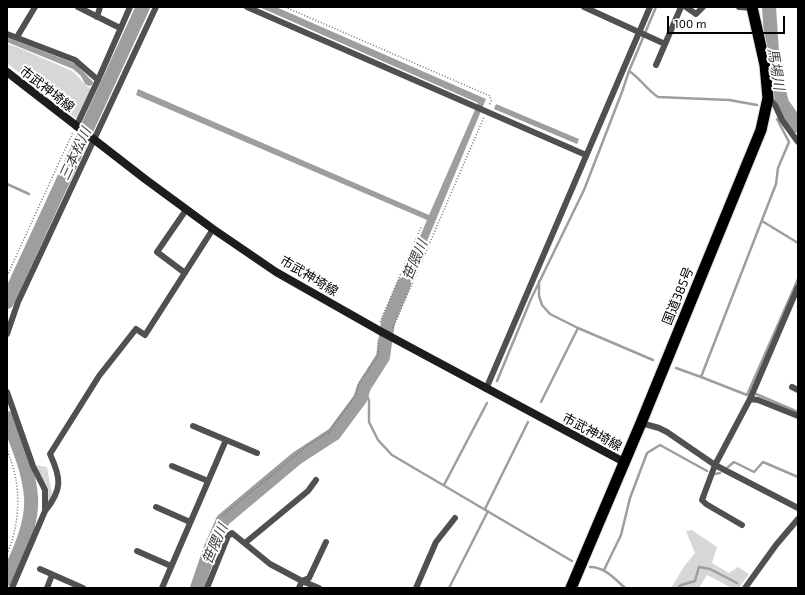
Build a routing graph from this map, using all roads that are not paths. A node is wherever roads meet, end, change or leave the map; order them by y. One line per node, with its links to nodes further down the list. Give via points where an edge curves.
1 (35, 7): 18 (street)
2 (78, 7): 14 (street)
3 (100, 7): 14 (street)
4 (130, 7): 15 (street)
5 (156, 7): 25 (street)
6 (247, 7): 27 (street)
7 (584, 7): 16 (street)
8 (650, 7): 16 (street)
9 (681, 7): 19 (street)
10 (686, 7): 11 (street, via 696,14)
11 (703, 7)
12 (739, 7): 13 (street)
13 (752, 8): 23 (highway, 国道385号, via 765,65)
14 (97, 17): 15 (street)
15 (120, 28): 22 (street)
16 (639, 32): 19 (street); 27 (street)
17 (7, 34): 18 (street)
18 (18, 37): 22 (street, via 75,60)
19 (665, 44): 20 (street)
20 (656, 65)
21 (7, 72): 24 (main road, 市武神埼線)
22 (98, 80): 24 (street)
23 (768, 98): 26 (street); 37 (highway, 国道385号, via 753,150)
24 (76, 127): 25 (main road, 市武神埼線)
25 (94, 140): 28 (main road, 市武神埼線); 32 (street, via 18,302)
26 (798, 142)
27 (586, 155): 33 (street)
28 (186, 210): 29 (main road, 市武神埼線); 30 (street, via 157,252)
29 (213, 229): 30 (street); 33 (main road, 市武神埼線, via 276,272)
30 (185, 273): 48 (street, via 145,335 136,329 99,376 50,454 58,472 59,486)
31 (798, 287): 35 (street)
32 (7, 334)
33 (486, 389): 41 (main road, 市武神埼線)
34 (7, 392): 48 (street, via 33,466 45,490)
35 (750, 400): 36 (street, via 758,400); 42 (street)
36 (798, 416)
37 (641, 423): 41 (highway, 国道385号); 42 (street, via 667,432)
38 (193, 426): 39 (street)
39 (226, 440): 40 (street); 45 (street)
40 (257, 453)
41 (624, 462): 68 (highway, 国道385号)
42 (715, 465): 47 (street); 52 (street, via 702,500)
43 (172, 466): 45 (street)
44 (316, 480): 54 (street, via 308,492)
45 (208, 481): 51 (street)
46 (156, 507): 51 (street)
47 (798, 508)
48 (45, 511): 60 (street)
49 (455, 518): 67 (street, via 436,542)
50 (798, 520): 69 (street)
51 (190, 522): 56 (street)
52 (742, 525)
53 (326, 542): 59 (street, via 309,578)
54 (246, 543): 59 (street, via 270,564); 64 (street, via 232,533 228,536)
55 (137, 551): 56 (street)
56 (171, 566): 63 (street)
57 (40, 569): 58 (street)
58 (52, 575): 61 (street); 62 (street)
59 (302, 581): 65 (street); 66 (street)
60 (12, 588)
61 (47, 588)
62 (83, 588)
63 (162, 588)
64 (207, 588)
65 (299, 588)
66 (319, 588)
67 (416, 588)
68 (571, 588)
69 (745, 588)

